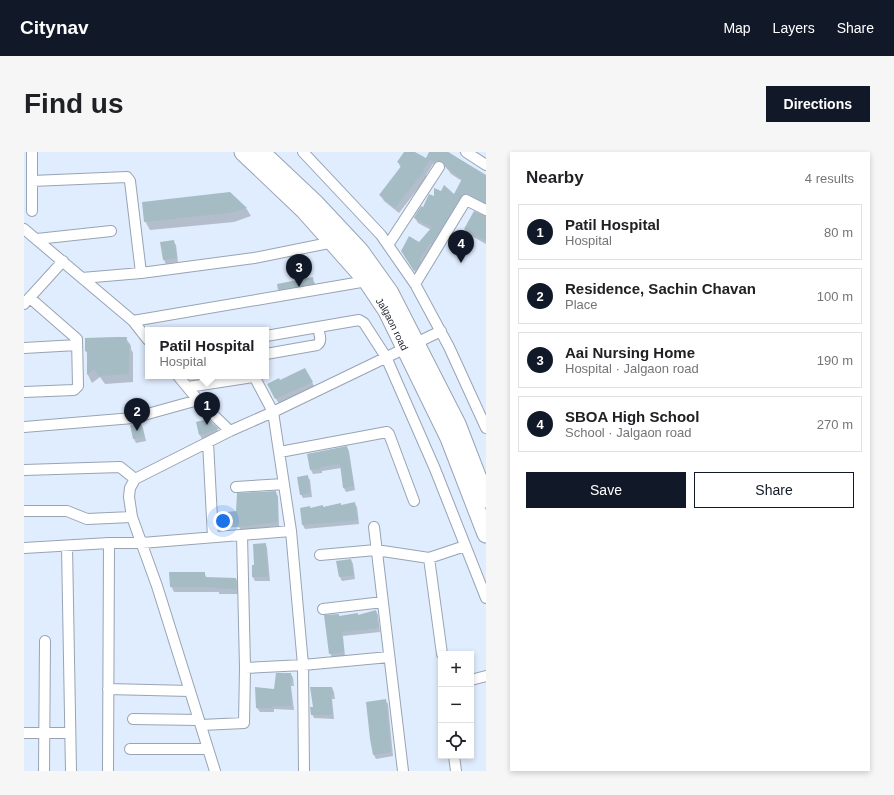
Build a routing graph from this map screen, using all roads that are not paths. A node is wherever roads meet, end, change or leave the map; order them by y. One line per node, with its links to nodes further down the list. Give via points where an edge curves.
1 (242, 152): 14 (highway, Jalgaon road)
2 (261, 152): 28 (highway, Jalgaon road, via 316,204 360,251 390,293)
3 (303, 152): 15 (street)
4 (472, 154): 6 (street)
5 (29, 155): 8 (street)
6 (486, 165)
7 (439, 167): 15 (street)
8 (32, 181): 10 (street); 17 (street, via 127,177 130,181)
9 (486, 210): 20 (street, via 466,200)
10 (32, 211)
11 (24, 228): 13 (street)
12 (111, 231): 13 (street)
13 (37, 239): 16 (street)
14 (334, 242): 17 (street, via 254,258); 19 (highway, Jalgaon road)
15 (388, 245): 20 (street)
16 (63, 261): 18 (street); 21 (street)
17 (141, 273): 18 (street)
18 (82, 278): 22 (street)
19 (367, 280): 22 (street); 28 (highway, Jalgaon road)
20 (415, 284): 24 (street)
21 (27, 301): 27 (street, via 76,337)
22 (133, 321): 26 (street)
23 (318, 327): 25 (street); 30 (street, via 321,340 317,345); 31 (street, via 362,321)
24 (441, 331): 28 (street); 40 (street)
25 (269, 335)
26 (145, 336)
27 (77, 345): 29 (street); 36 (street, via 77,388)
28 (411, 345): 31 (street); 48 (highway, Jalgaon road, via 457,424); 54 (highway, Jalgaon road)
29 (24, 348)
30 (269, 353)
31 (386, 356): 38 (street); 60 (street)
32 (180, 379): 35 (street)
33 (248, 379): 35 (street)
34 (256, 379): 38 (street)
35 (188, 388): 37 (street)
36 (24, 392)
37 (198, 400): 39 (street, via 133,418); 41 (street)
38 (273, 412): 41 (street); 43 (street)
39 (24, 427)
40 (486, 428)
41 (230, 431): 42 (street)
42 (208, 442): 45 (street); 56 (street)
43 (280, 452): 46 (street); 49 (street, via 387,432)
44 (24, 470): 45 (street, via 120,467)
45 (135, 479): 51 (street, via 130,488 129,498)
46 (284, 484): 47 (street); 53 (street)
47 (236, 487)
48 (486, 499)
49 (414, 501)
50 (24, 511): 51 (street, via 67,510 87,519)
51 (132, 517): 58 (street)
52 (374, 527): 62 (street)
53 (291, 531): 55 (street); 71 (street)
54 (486, 534)
55 (242, 535): 56 (street); 72 (street)
56 (213, 537): 58 (street)
57 (108, 543): 58 (street); 59 (street); 75 (street)
58 (142, 543): 76 (street)
59 (67, 546): 61 (street); 81 (street)
60 (465, 546): 64 (street); 65 (street)
61 (24, 548)
62 (376, 550): 63 (street); 64 (street); 66 (street)
63 (320, 555)
64 (430, 558): 69 (street)
65 (486, 598)
66 (383, 602): 67 (street); 70 (street)
67 (323, 609)
68 (45, 641): 80 (street)
69 (442, 651)
70 (389, 657): 71 (street); 90 (street)
71 (303, 665): 72 (street); 89 (street)
72 (245, 668): 78 (street, via 244,723)
73 (486, 676): 74 (street)
74 (474, 679)
75 (108, 689): 76 (street); 87 (street)
76 (190, 691): 78 (street)
77 (133, 719): 78 (street)
78 (200, 722): 83 (street)
79 (24, 733): 80 (street)
80 (44, 733): 81 (street); 85 (street)
81 (70, 733): 86 (street)
82 (130, 749): 83 (street)
83 (208, 749): 88 (street)
84 (454, 759): 91 (street)
85 (44, 771)
86 (71, 771)
87 (108, 771)
88 (215, 771)
89 (304, 771)
90 (403, 771)
91 (456, 771)

